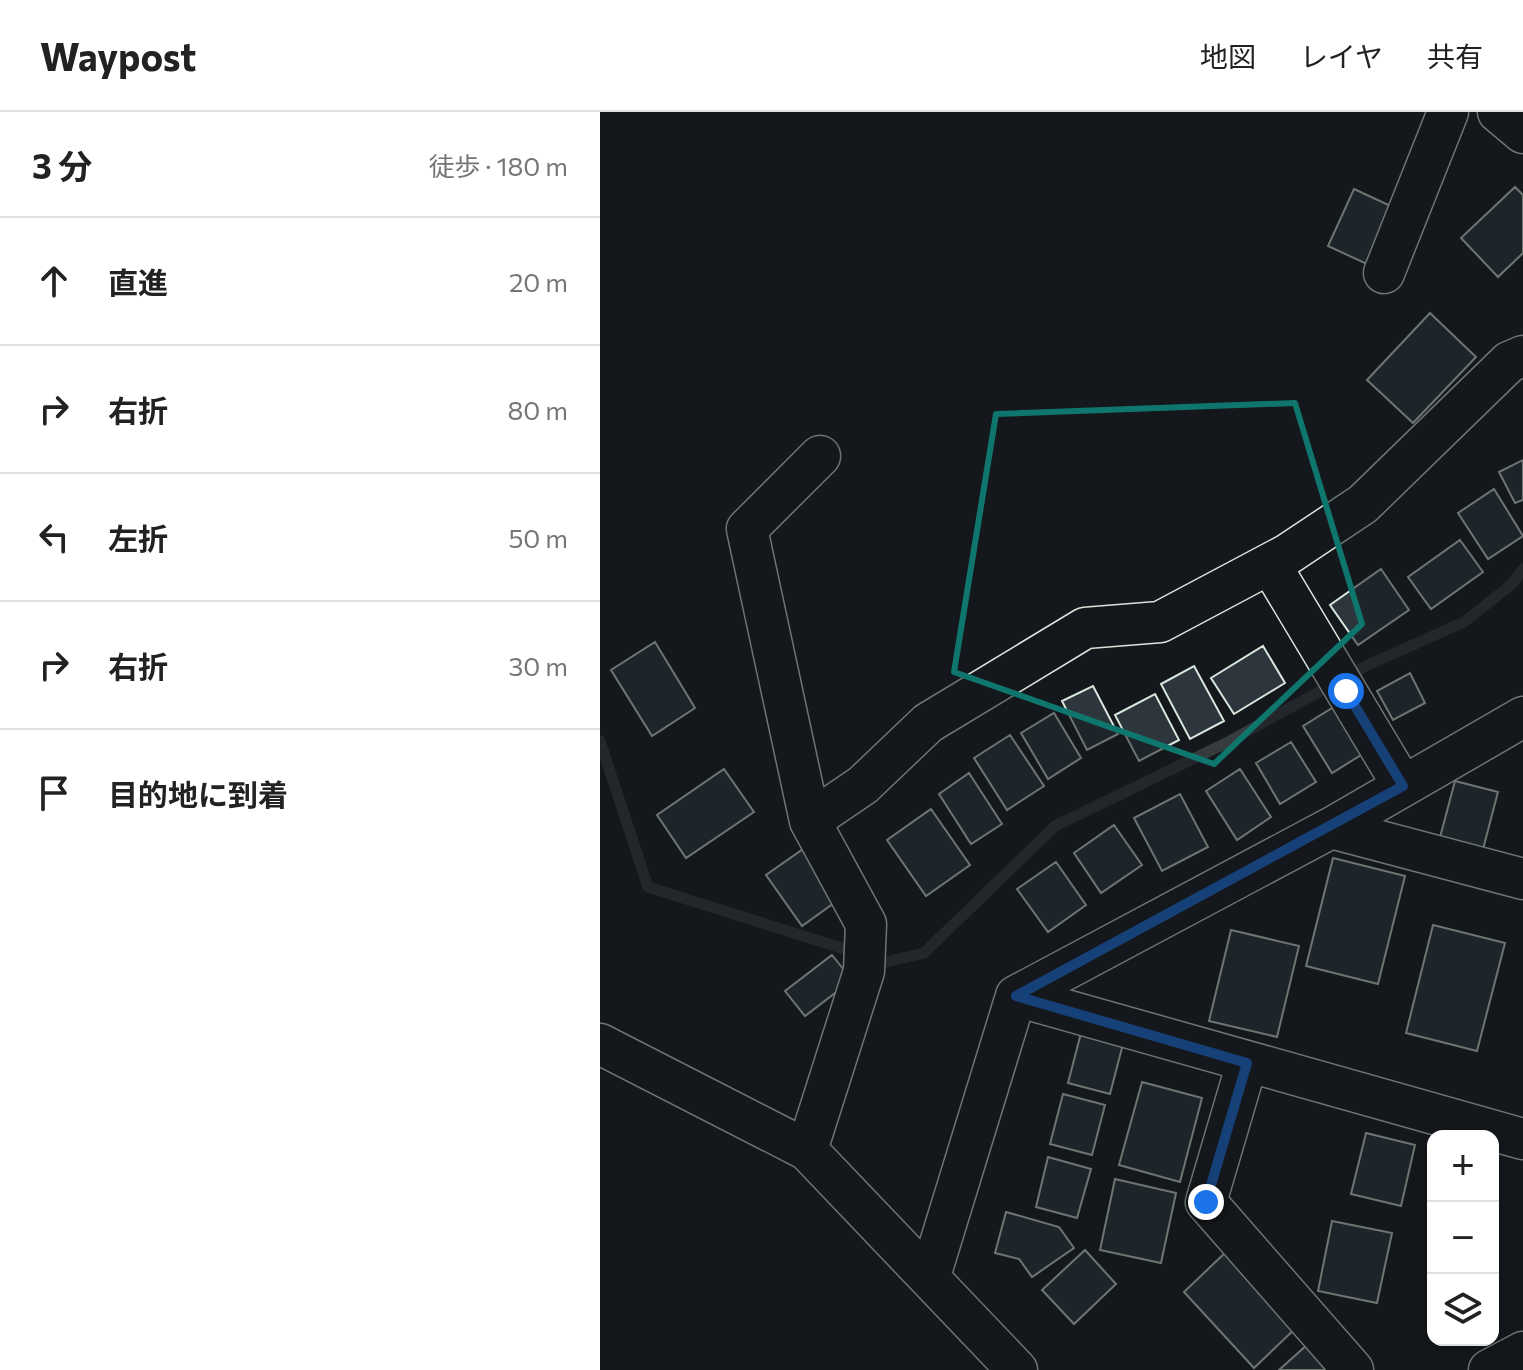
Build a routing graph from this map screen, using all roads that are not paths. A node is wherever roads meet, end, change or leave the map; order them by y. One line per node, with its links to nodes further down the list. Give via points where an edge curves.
1 (1448, 112): 4 (street)
2 (1498, 112): 3 (street)
3 (1523, 133)
4 (1384, 273)
5 (1523, 356): 7 (street, via 1509,362 1363,504)
6 (820, 456): 10 (street, via 747,529)
7 (1270, 564): 9 (street); 10 (street, via 1160,622 1085,628 928,723 863,785)
8 (1523, 717): 9 (street)
9 (1403, 786): 11 (street)
10 (810, 821): 17 (street, via 866,924 864,971)
11 (1331, 828): 12 (street); 13 (street)
12 (1523, 879)
13 (1016, 996): 15 (street); 18 (street)
14 (600, 1044): 17 (street)
15 (1247, 1063): 16 (street); 21 (street, via 1206,1202)
16 (1523, 1139)
17 (807, 1150): 18 (street)
18 (930, 1276): 20 (street)
19 (1523, 1352): 22 (street)
20 (1017, 1370)
21 (1353, 1370)
22 (1489, 1370)

